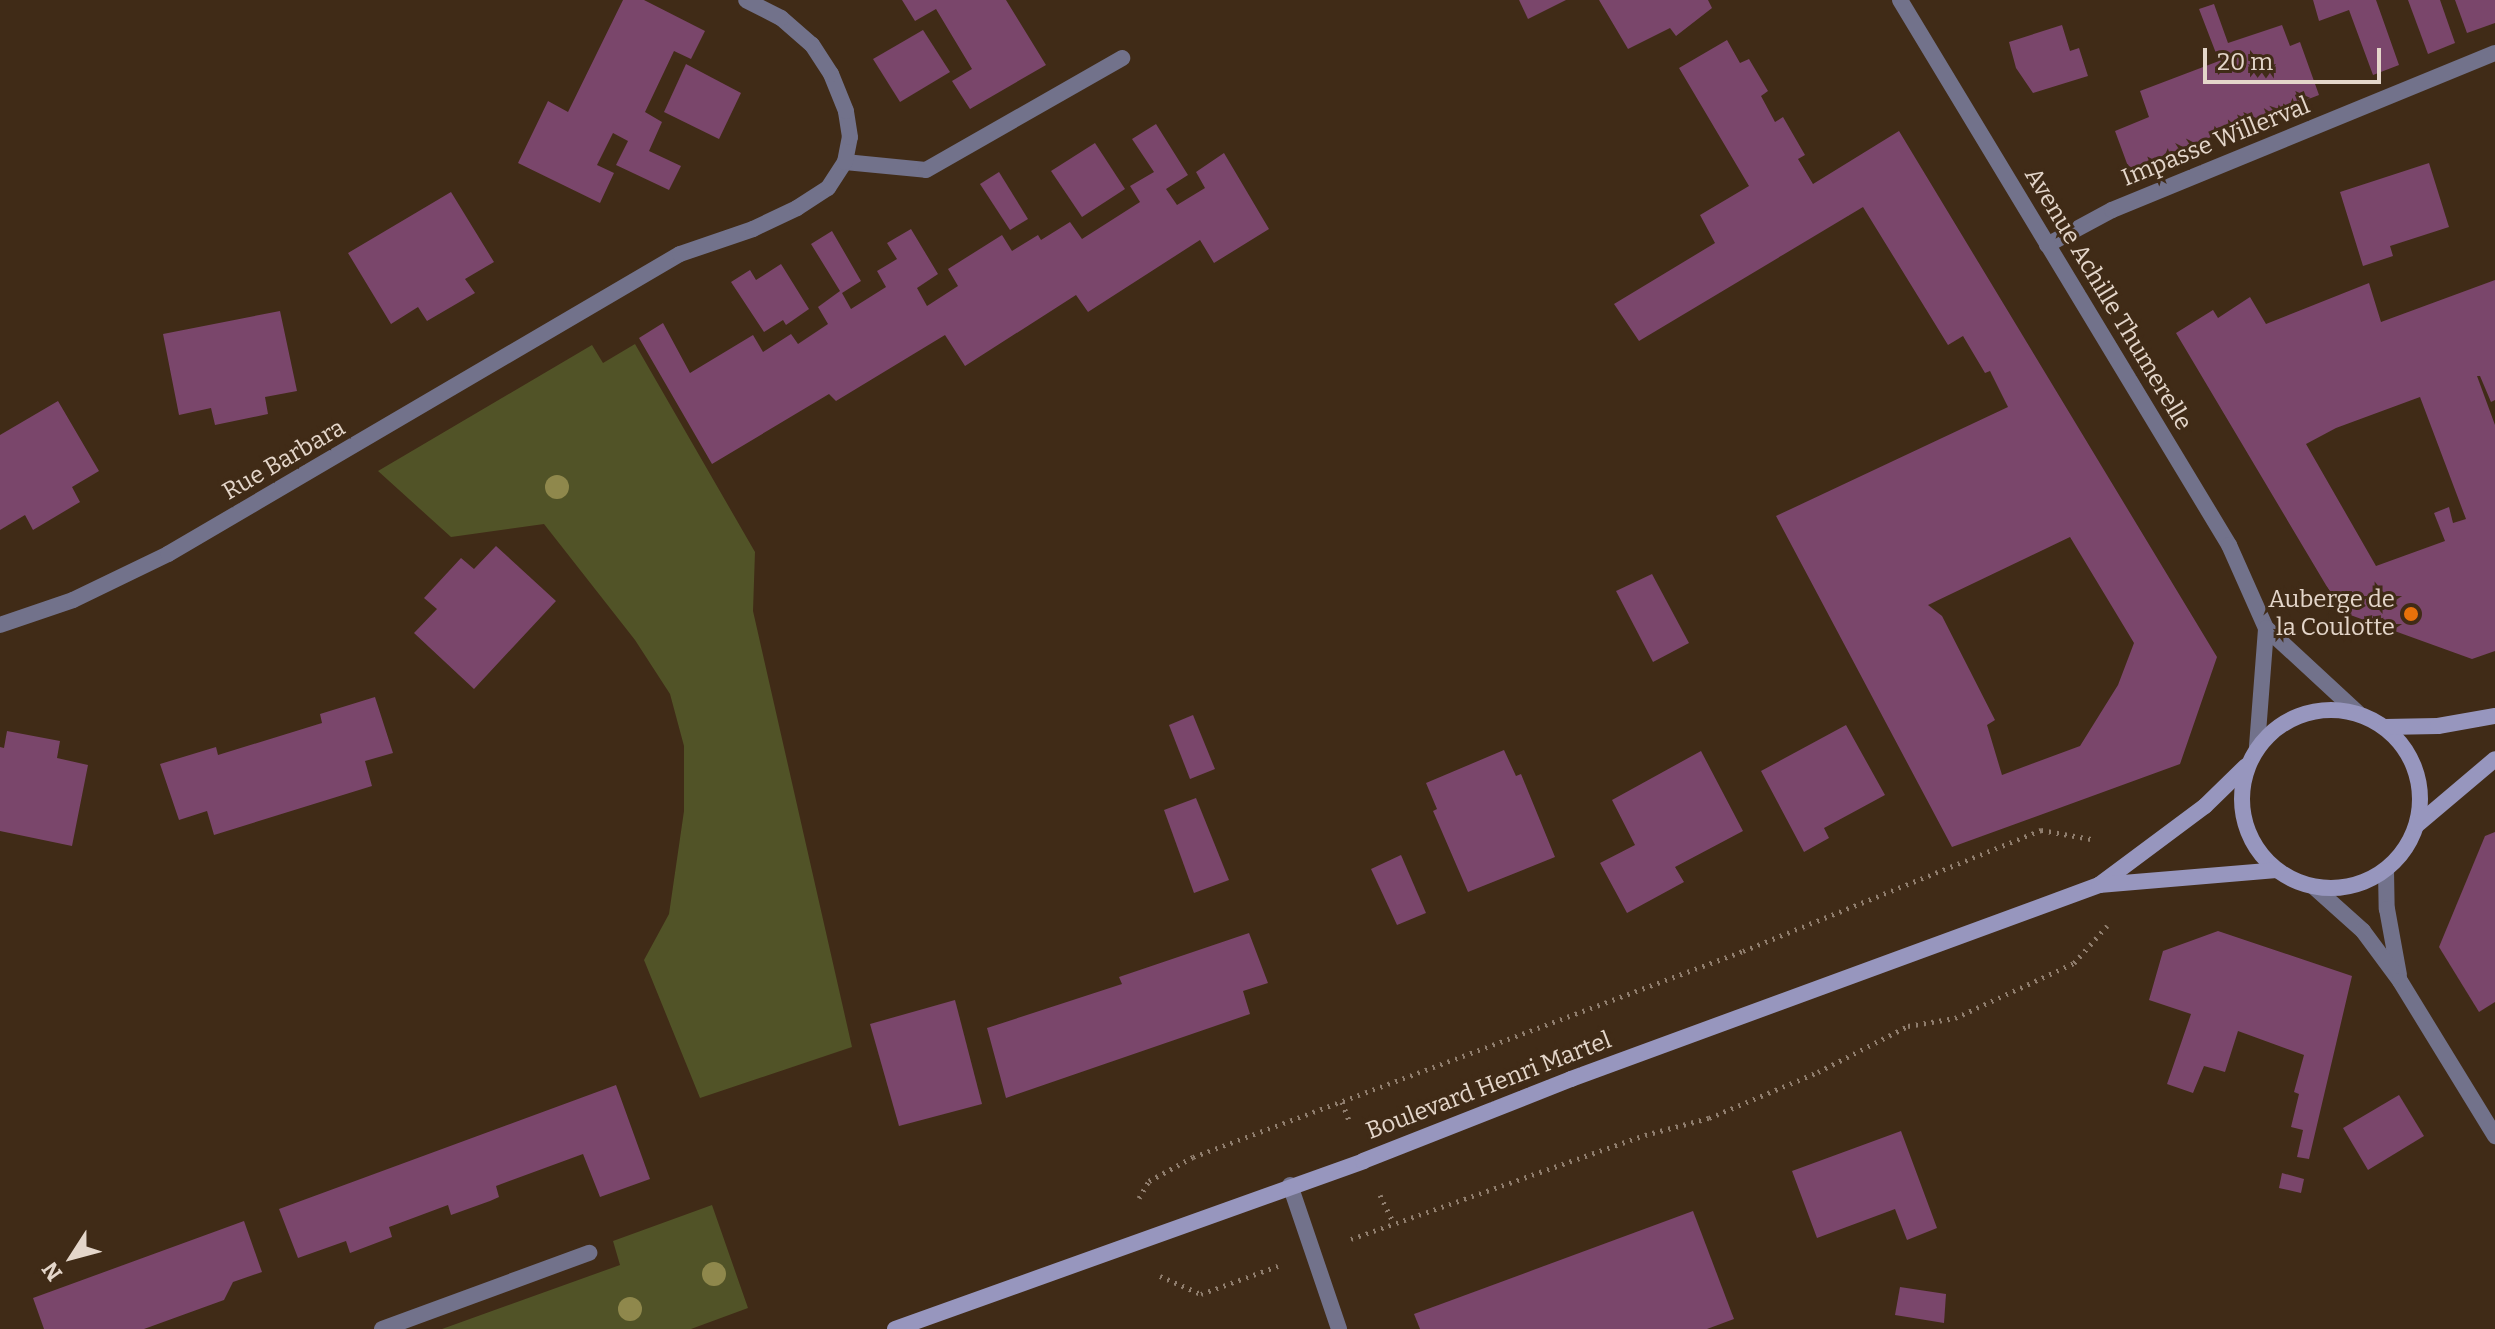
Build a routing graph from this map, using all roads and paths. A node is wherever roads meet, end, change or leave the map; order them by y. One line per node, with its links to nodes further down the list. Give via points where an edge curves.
1 (746, 0): 5 (street, via 781,18 812,45 831,74 846,111 850,137)
2 (1900, 0): 6 (street, Avenue Achille Thumerelle)
3 (2495, 53): 6 (street, Impasse Willerval, via 2112,210)
4 (1122, 58): 5 (street, via 926,170)
5 (845, 162): 7 (street, Rue Barbara, via 828,188 797,208 680,254 168,554 73,600)
6 (2047, 245): 8 (street, Avenue Achille Thumerelle, via 2229,545)
7 (0, 625)
8 (2266, 628): 9 (street, Avenue Achille Thumerelle); 12 (street, Avenue Achille Thumerelle)
9 (2358, 713): 11 (main road); 12 (main road, via 2320,708 2284,721)
10 (2495, 716): 11 (main road, via 2438,726)
11 (2385, 727): 15 (main road, via 2410,754 2421,789)
12 (2257, 746): 14 (main road)
13 (2495, 759): 15 (main road)
14 (2246, 766): 17 (main road, via 2243,819 2255,848); 19 (main road, Boulevard Henri Martel, via 2205,806)
15 (2417, 825): 18 (main road, via 2405,850)
16 (2041, 830): 25 (path, via 1743,951 1193,1157 1149,1181)
17 (2276, 870): 19 (main road, Boulevard Henri Martel); 20 (main road)
18 (2386, 870): 20 (main road, via 2352,887); 22 (street)
19 (2099, 885): 24 (main road, Boulevard Henri Martel)
20 (2314, 887): 22 (street, via 2363,931)
21 (2074, 963): 27 (path, via 1955,1018 1908,1026 1709,1118 1517,1178)
22 (2400, 981): 23 (street)
23 (2495, 1136)
24 (1290, 1185): 25 (main road, Boulevard Henri Martel); 27 (street)
25 (1109, 1251): 27 (path, via 1201,1294); 29 (main road, Boulevard Henri Martel)
26 (589, 1253): 28 (street)
27 (1312, 1254): 30 (street)
28 (382, 1329)
29 (895, 1329)
30 (1339, 1329)

